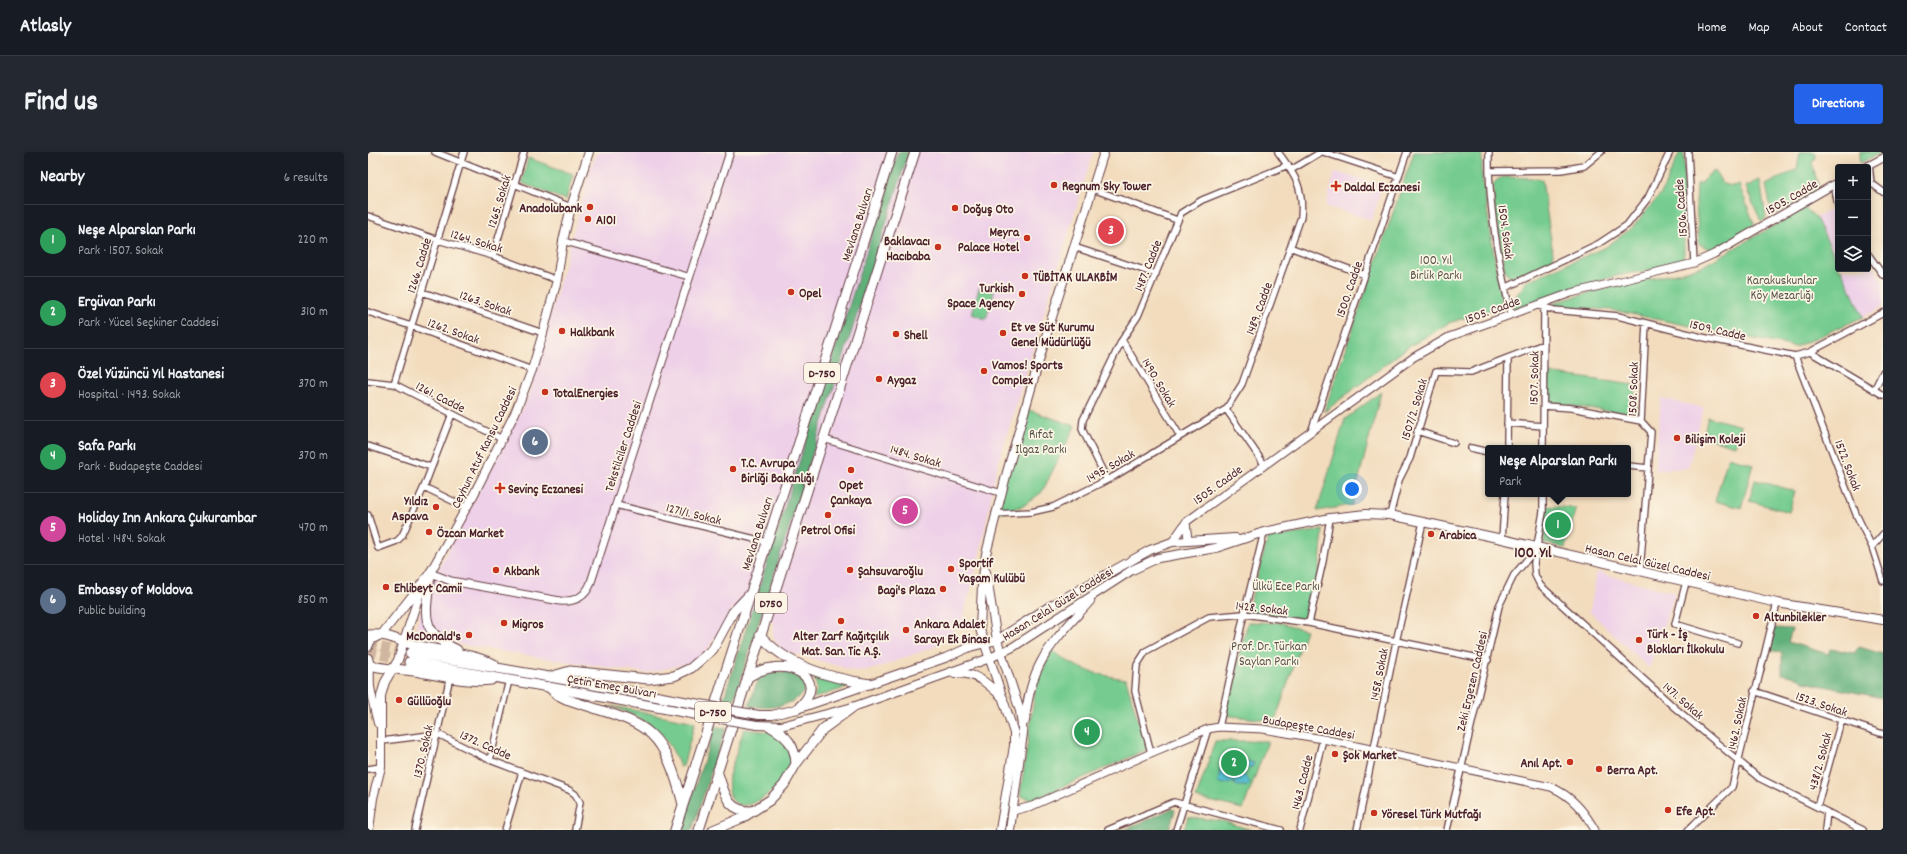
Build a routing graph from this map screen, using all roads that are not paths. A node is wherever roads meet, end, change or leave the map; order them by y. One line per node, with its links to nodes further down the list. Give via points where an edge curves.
1 (435, 152): 17 (street)
2 (464, 152): 17 (street, 1266. Cadde)
3 (524, 152): 23 (street, 1265. Sokak)
4 (589, 152): 27 (main road, Ceyhun Atuf Kansu Caddesi)
5 (730, 152): 40 (street, Tekstilciler Caddesi)
6 (892, 152): 102 (main road, Mevlana Bulvarı / D-750)
7 (915, 152): 72 (main road, D750)
8 (1104, 152): 25 (main road)
9 (1278, 152): 19 (street, 1489. Cadde)
10 (1322, 152): 19 (street, 1487. Cadde); 21 (street)
11 (1408, 152): 21 (street, 1500. Cadde)
12 (1489, 152): 20 (street, 1504. Sokak)
13 (1601, 152): 20 (street, via 1584,166 1561,170)
14 (1670, 152): 42 (street, via 1648,198 1627,225 1598,244)
15 (1688, 152): 36 (street, 1506. Cadde)
16 (1883, 158): 18 (street)
17 (461, 163): 23 (street); 30 (street, 1266. Cadde)
18 (1871, 164)
19 (1289, 168): 29 (street, 1487. Cadde, via 1190,206); 33 (street, 1489. Cadde, via 1299,183 1302,194 1301,217)
20 (1489, 171): 42 (street, 1504. Sokak, via 1494,231)
21 (1399, 177): 38 (street, 1500. Cadde)
22 (1871, 183): 26 (street)
23 (515, 184): 27 (street); 34 (street, 1265. Sokak)
24 (1835, 184): 36 (street, 1505. Cadde)
25 (1093, 189): 29 (street); 32 (main road)
26 (1883, 192)
27 (572, 207): 31 (main road, Ceyhun Atuf Kansu Caddesi)
28 (368, 216): 30 (street, 1264. Sokak)
29 (1177, 220): 37 (street, 1487. Cadde)
30 (438, 240): 34 (street, 1264. Sokak); 43 (street, 1266. Cadde)
31 (563, 242): 40 (street); 41 (main road, Ceyhun Atuf Kansu Caddesi)
32 (1074, 247): 37 (street); 85 (main road)
33 (1292, 248): 38 (street); 63 (street, 1489. Cadde, via 1242,384)
34 (493, 256): 41 (street, 1264. Sokak)
35 (1871, 258): 39 (street)
36 (1694, 263): 44 (street, 1505. Cadde, via 1571,293)
37 (1156, 274): 51 (street, 1487. Cadde, via 1138,316)
38 (1365, 275): 69 (street, 1500. Cadde)
39 (1883, 275)
40 (690, 277): 88 (street, Tekstilciler Caddesi)
41 (557, 280): 50 (main road, Ceyhun Atuf Kansu Caddesi)
42 (1505, 288): 47 (street, 1504. Sokak)
43 (422, 292): 49 (street, 1266. Cadde); 50 (street, 1263. Sokak)
44 (1542, 307): 47 (street, 1505. Cadde); 48 (street, 1509. Cadde, via 1608,314); 52 (street, 1507. Sokak)
45 (368, 312): 49 (street, 1262. Sokak)
46 (1883, 313): 53 (street, 1509. Cadde)
47 (1511, 314): 69 (street, 1505. Cadde, via 1449,337 1430,348)
48 (1646, 323): 54 (street, 1509. Cadde); 65 (street, 1508. Sokak)
49 (411, 326): 56 (street, 1262. Sokak); 59 (street, 1266. Cadde)
50 (543, 333): 56 (main road, Ceyhun Atuf Kansu Caddesi)
51 (1122, 340): 70 (street, 1490. Sokak); 83 (street, 1487. Cadde, via 1083,420 1082,429)
52 (1544, 344): 55 (street, 1507/2. Sokak); 62 (street, 1507. Sokak)
53 (1810, 352): 54 (street, 1509. Cadde); 60 (street)
54 (1795, 356): 105 (street, 1522. Sokak, via 1856,514)
55 (1508, 358): 66 (street); 68 (street, 1507/2. Sokak, via 1471,372 1436,372)
56 (532, 370): 71 (main road, Ceyhun Atuf Kansu Caddesi)
57 (1883, 372): 60 (street)
58 (368, 381): 59 (street, 1261. Cadde)
59 (394, 384): 64 (street, 1261. Cadde)
60 (1874, 390): 61 (street)
61 (1883, 395)
62 (1544, 406): 65 (street, via 1572,408); 67 (street, 1507. Sokak)
63 (1226, 409): 70 (street, 1495. Sokak); 79 (street)
64 (452, 414): 71 (street, 1261. Cadde); 81 (street)
65 (1641, 421): 82 (street, 1508. Sokak, via 1651,432)
66 (1507, 423): 67 (street); 74 (street)
67 (1543, 426): 75 (street, 1507. Sokak)
68 (1417, 431): 73 (street); 92 (street, 1507/2. Sokak, via 1410,458 1399,480)
69 (1310, 433): 79 (street, 1505. Cadde)
70 (1180, 436): 83 (street, 1495. Sokak)
71 (502, 439): 89 (main road, Ceyhun Atuf Kansu Caddesi)
72 (824, 439): 85 (street, 1484. Sokak); 122 (main road, D750)
73 (1454, 443)
74 (1507, 445)
75 (1543, 445)
76 (368, 446): 81 (street)
77 (1471, 448): 78 (street)
78 (1485, 451)
79 (1264, 464): 94 (street, 1505. Cadde)
80 (1631, 466): 82 (street)
81 (431, 467): 84 (street)
82 (1648, 468): 109 (street, 1508. Sokak)
83 (1107, 480): 90 (street, 1495. Sokak, via 1053,507 1031,512)
84 (424, 487): 89 (street); 96 (street, via 402,536 397,540 378,548)
85 (1001, 493): 90 (main road)
86 (1505, 497): 100 (street)
87 (1543, 497): 104 (street)
88 (616, 505): 102 (street, 1271/1. Sokak); 110 (street, Tekstilciler Caddesi, via 590,585 586,593 576,600 560,601 451,580)
89 (467, 508): 110 (main road, Ceyhun Atuf Kansu Caddesi)
90 (996, 514): 108 (main road)
91 (368, 515): 96 (street)
92 (1390, 515): 93 (main road, Hasan Celal Güzel Caddesi, via 1366,514); 95 (main road, Hasan Celal Güzel Caddesi)
93 (1330, 518): 97 (main road, Hasan Celal Güzel Caddesi); 119 (street)
94 (1186, 522): 101 (street, 1505. Cadde); 103 (street, 1505. Cadde)
95 (1423, 522): 100 (main road, Hasan Celal Güzel Caddesi); 125 (street, 1458. Sokak)
96 (371, 527)
97 (1264, 532): 99 (main road, Hasan Celal Güzel Caddesi); 117 (street)
98 (1883, 534): 105 (street)
99 (1244, 537): 101 (main road, Hasan Celal Güzel Caddesi); 106 (main road, Hasan Celal Güzel Caddesi, via 1216,548)
100 (1502, 539): 104 (main road, Hasan Celal Güzel Caddesi)
101 (1188, 540): 103 (main road, Hasan Celal Güzel Caddesi); 106 (main road)
102 (767, 542): 115 (main road, Mevlana Bulvarı / D-750)
103 (1172, 542): 107 (main road); 123 (main road, Hasan Celal Güzel Caddesi, via 1150,550 1050,606)
104 (1538, 547): 109 (main road, Hasan Celal Güzel Caddesi); 132 (street, Zeki Ergezen Caddesi, via 1506,589 1499,606); 163 (street, 1471. Sokak, via 1534,563 1535,575 1540,585 1675,708)
105 (1872, 547): 111 (street, 1522. Sokak)
106 (1190, 553): 107 (main road, Hasan Celal Güzel Caddesi)
107 (1176, 555): 114 (main road, Hasan Celal Güzel Caddesi, via 1158,558 1139,567)
108 (984, 565): 123 (main road); 126 (main road, via 980,629)
109 (1640, 571): 112 (main road, Hasan Celal Güzel Caddesi)
110 (430, 573): 113 (main road, Ceyhun Atuf Kansu Caddesi); 130 (main road, via 426,609 430,630 443,643)
111 (1883, 581)
112 (1686, 582): 116 (main road, Hasan Celal Güzel Caddesi); 127 (street, via 1675,624)
113 (424, 583): 120 (main road, Ceyhun Atuf Kansu Caddesi); 124 (main road, Ceyhun Atuf Kansu Caddesi)
114 (1096, 593): 129 (main road, Hasan Celal Güzel Caddesi); 155 (main road, via 1041,659 1026,704)
115 (750, 594): 138 (main road, via 733,612 713,649 691,668 678,674 667,678 648,679 570,671); 170 (main road, Mevlana Bulvarı / D-750)
116 (1777, 603): 118 (main road, Hasan Celal Güzel Caddesi); 144 (street, 1462. Sokak)
117 (1244, 614): 119 (street, 1428. Sokak); 153 (street); 161 (street, 1428. Sokak, via 1210,617 1146,651 1137,665 1135,691)
118 (1883, 620)
119 (1309, 624): 125 (street, 1428. Sokak)
120 (382, 634): 121 (main road, Çetin Emeç Bulvarı); 124 (main road, Çetin Emeç Bulvarı); 128 (main road, Ceyhun Atuf Kansu Caddesi, via 371,640)
121 (368, 635)
122 (760, 635): 140 (main road, D750); 142 (main road, via 780,654 807,667 846,680)
123 (997, 640): 126 (main road, Hasan Celal Güzel Caddesi); 129 (main road)
124 (403, 642): 130 (main road, Çetin Emeç Bulvarı); 134 (main road, Ceyhun Atuf Kansu Caddesi)
125 (1396, 642): 132 (street, 1428. Sokak); 160 (street, 1458. Sokak)
126 (984, 643): 131 (main road); 142 (main road, Hasan Celal Güzel Caddesi)
127 (1738, 643)
128 (368, 647)
129 (1002, 652): 131 (main road, Hasan Celal Güzel Caddesi); 155 (main road, via 1020,711)
130 (469, 656): 135 (main road, Çetin Emeç Bulvarı, via 488,661)
131 (990, 658): 136 (main road, Hasan Celal Güzel Caddesi); 146 (main road)
132 (1488, 660): 166 (street, Zeki Ergezen Caddesi)
133 (369, 663): 134 (main road, Çetin Emeç Bulvarı); 145 (main road, Ceyhun Atuf Kansu Caddesi)
134 (392, 670): 137 (main road, Çetin Emeç Bulvarı); 159 (main road, Ceyhun Atuf Kansu Caddesi, via 381,696)
135 (503, 670): 138 (main road, Çetin Emeç Bulvarı); 139 (main road, Çetin Emeç Bulvarı, via 410,657)
136 (942, 675): 146 (main road, via 973,675 987,682); 147 (main road, Hasan Celal Güzel Caddesi)
137 (450, 677): 139 (main road, Çetin Emeç Bulvarı, via 475,681); 156 (street, 1370. Sokak)
138 (548, 677): 148 (main road, Çetin Emeç Bulvarı, bridge)
139 (499, 678): 141 (main road, Çetin Emeç Bulvarı)
140 (747, 678): 149 (main road, via 759,670 776,666 798,671 808,681 810,688 806,700); 168 (main road, D750)
141 (509, 680): 143 (main road, Çetin Emeç Bulvarı); 162 (street)
142 (870, 684): 149 (main road, Hasan Celal Güzel Caddesi)
143 (549, 687): 150 (main road, Çetin Emeç Bulvarı, bridge); 170 (main road, via 566,700 630,720 648,730 666,754)
144 (1754, 692): 151 (street, 1523. Sokak); 163 (street, 1462. Sokak)
145 (370, 697): 159 (main road, Ceyhun Atuf Kansu Caddesi)
146 (1005, 701): 183 (main road, via 1014,733 1014,746)
147 (853, 707): 152 (main road, Hasan Celal Güzel Caddesi); 164 (main road, via 823,729)
148 (724, 709): 149 (main road, Hasan Celal Güzel Caddesi, bridge, via 772,716)
149 (797, 709)
150 (721, 719): 152 (main road, Hasan Celal Güzel Caddesi, bridge)
151 (1841, 721): 157 (street, 1523. Sokak); 172 (street, 438/2. Sokak)
152 (771, 727): 164 (main road, via 790,741)
153 (1219, 727): 154 (street, Budapeşte Caddesi); 158 (street, Budapeşte Caddesi, via 1263,729)
154 (1208, 729): 161 (street, Budapeşte Caddesi); 171 (street)
155 (1023, 733): 174 (main road)
156 (438, 734): 159 (street); 162 (street, 1372. Cadde); 177 (street, 1370. Sokak)
157 (1883, 734)
158 (1322, 739): 160 (street, Budapeşte Caddesi); 188 (street, 1463. Cadde)
159 (382, 741): 165 (main road, Ceyhun Atuf Kansu Caddesi)
160 (1374, 751): 166 (street, Budapeşte Caddesi); 189 (street, 1458. Sokak)
161 (1151, 753): 174 (street, Budapeşte Caddesi, via 1032,806)
162 (490, 760): 169 (street, 1372. Cadde)
163 (1740, 762): 172 (street, 1471. Sokak, via 1759,778); 192 (street, 1462. Sokak, via 1732,787)
164 (796, 764): 173 (main road, via 780,791)
165 (381, 767): 167 (street); 176 (main road, Ceyhun Atuf Kansu Caddesi, via 373,798)
166 (1462, 768): 190 (street, Zeki Ergezen Caddesi); 191 (street, Budapeşte Caddesi, via 1538,784 1563,792 1578,806)
167 (368, 769)
168 (717, 771): 173 (main road, via 731,804 738,810); 181 (main road, D750)
169 (522, 772): 178 (street); 179 (street, 1372. Cadde, via 578,796 580,807)
170 (683, 804): 180 (main road, Mevlana Bulvarı / D-750)
171 (1184, 805): 185 (street, via 1174,802); 186 (street); 187 (street)
172 (1817, 807): 175 (street, 1471. Sokak)
173 (754, 811): 182 (main road)
174 (1013, 811): 184 (main road)
175 (1827, 812): 193 (street); 194 (street, 1471. Sokak)
176 (369, 830)
177 (416, 830)
178 (505, 830)
179 (575, 830)
180 (675, 830)
181 (699, 830)
182 (713, 830)
183 (1000, 830)
184 (1010, 830)
185 (1108, 830)
186 (1176, 830)
187 (1281, 830)
188 (1300, 830)
189 (1357, 830)
190 (1447, 830)
191 (1595, 830)
192 (1688, 830)
193 (1825, 830)
194 (1863, 830)

